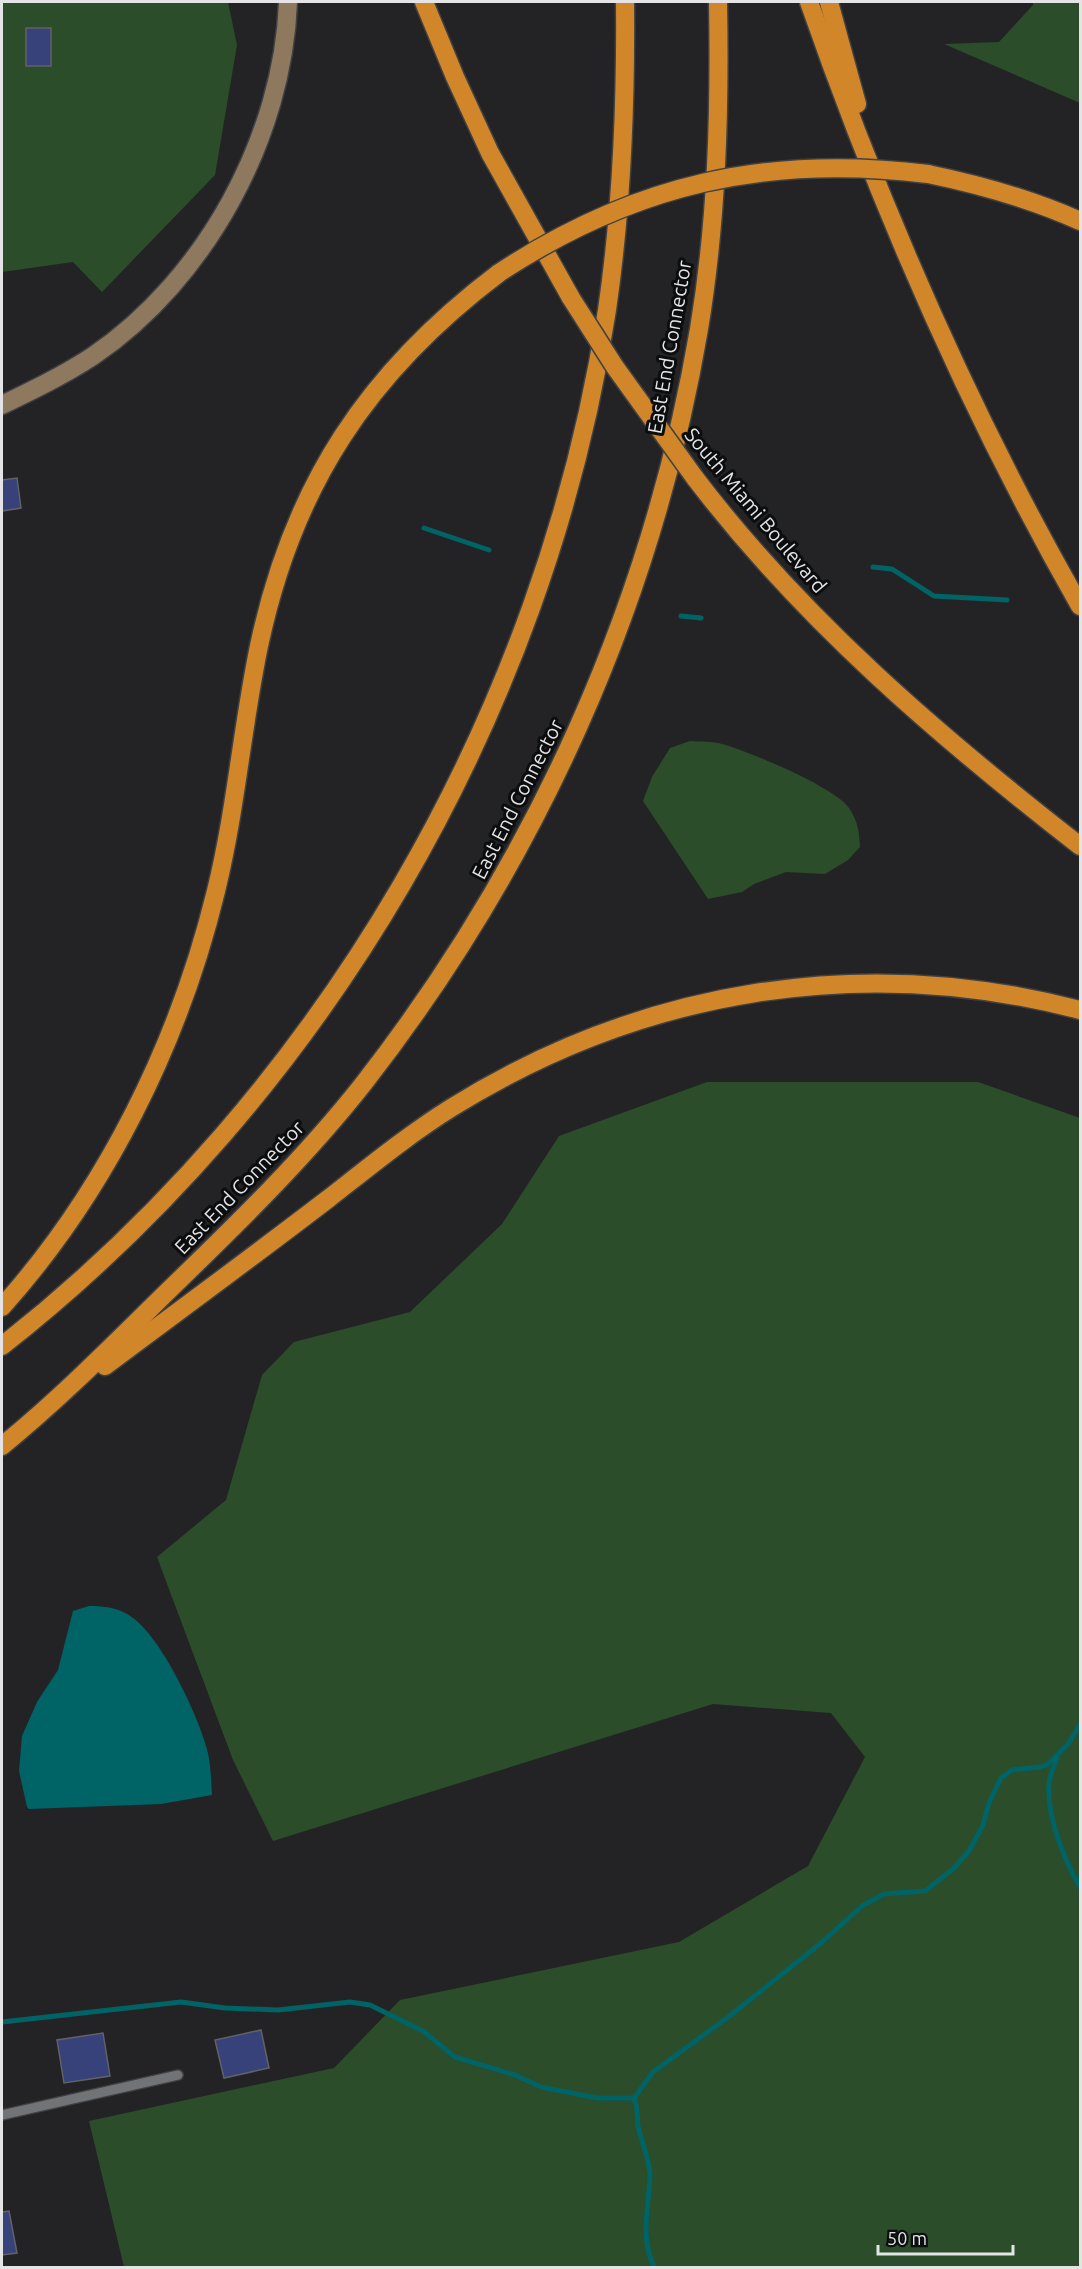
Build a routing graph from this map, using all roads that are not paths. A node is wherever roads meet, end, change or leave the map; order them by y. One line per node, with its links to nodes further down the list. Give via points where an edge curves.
1 (288, 2): 9 (street, via 281,61 263,129 249,166 207,239 182,273 126,330 65,374)
2 (424, 2): 11 (highway, South Miami Boulevard, bridge, via 490,153 571,298 615,367 695,477 766,563 841,640 944,736)
3 (625, 2): 14 (highway, via 618,223 592,390 571,477 527,618 465,764 430,835 347,972 252,1101 144,1221 86,1277)
4 (718, 2): 15 (highway, East End Connector, via 720,77 711,232 683,410 640,571 579,727 543,804 460,949 362,1086 250,1211)
5 (809, 2): 7 (highway)
6 (829, 2): 7 (highway)
7 (891, 221): 10 (highway, via 990,437)
8 (1080, 221): 13 (highway, bridge, via 1008,193 928,174 845,167 723,178 604,215 531,252 463,300 433,327 397,364 352,421 310,492 268,608 218,881 206,931 179,1009 147,1084 109,1157 64,1227)
9 (2, 405)
10 (1080, 606)
11 (1080, 846)
12 (1080, 1010): 15 (highway, via 1046,1000 964,988 840,983 717,999 599,1034 524,1067 418,1130)
13 (2, 1307)
14 (2, 1346)
15 (44, 1412): 16 (highway, East End Connector)
16 (2, 1446)
17 (178, 2075): 18 (lane)
18 (2, 2115)

